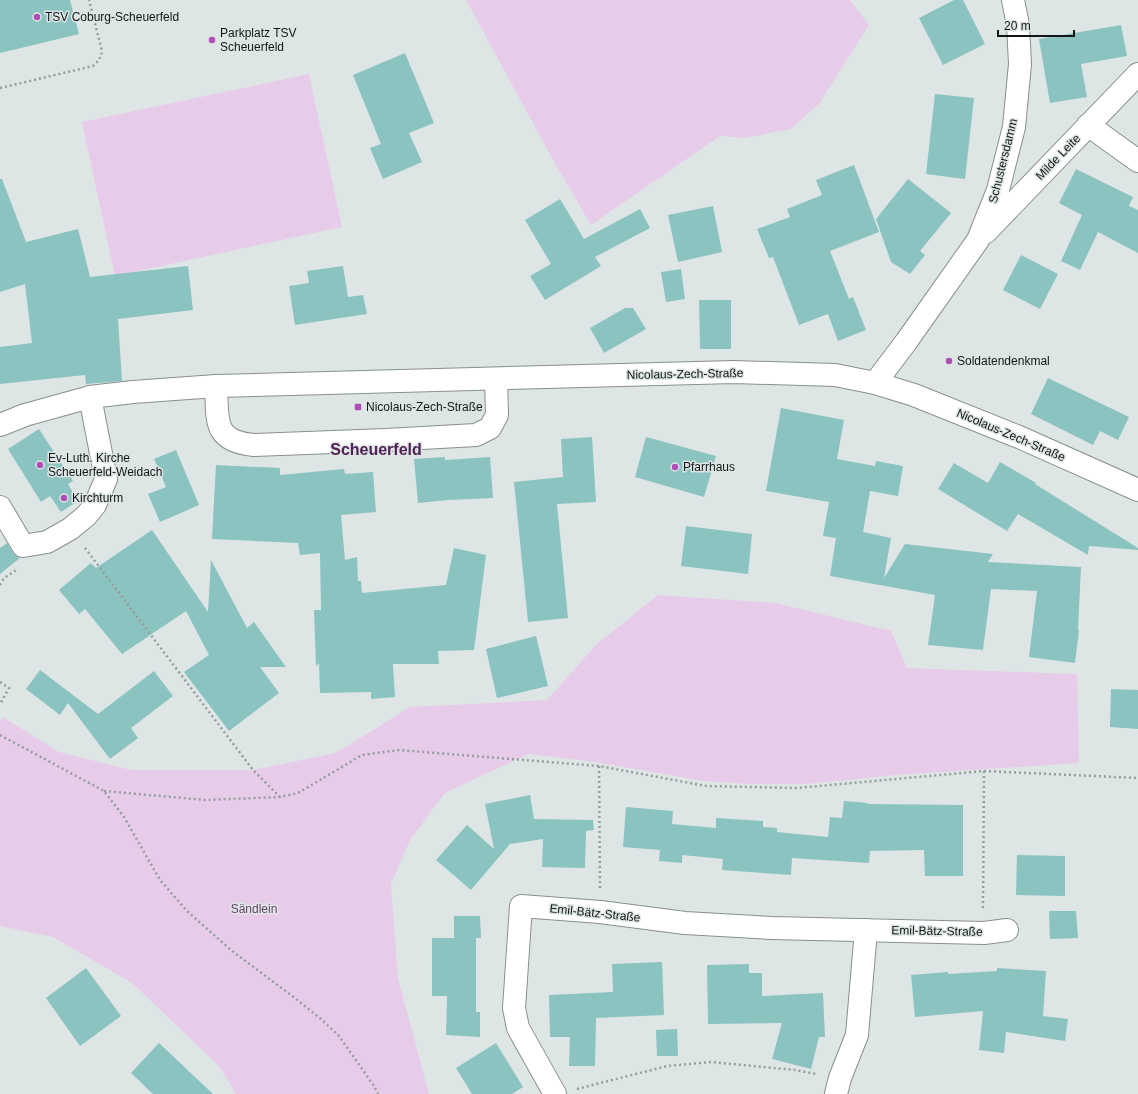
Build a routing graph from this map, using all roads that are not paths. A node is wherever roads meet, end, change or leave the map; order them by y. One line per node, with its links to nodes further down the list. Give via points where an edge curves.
1 (1013, 0): 5 (street, Schustersdamm, via 1018,25 1020,64 1014,127 998,190)
2 (1138, 74): 3 (street, Milde Leite)
3 (1088, 125): 4 (street); 5 (street, Milde Leite)
4 (1138, 161)
5 (978, 240): 7 (street, Schustersdamm)
6 (496, 379): 7 (street, Nicolaus-Zech-Straße, via 734,372 835,375); 8 (street, Nicolaus-Zech-Straße); 8 (street, via 498,415 490,428 476,435 254,445 231,440 221,431 217,417)
7 (875, 382): 11 (street, Nicolaus-Zech-Straße, via 1019,437)
8 (216, 386): 9 (street, Nicolaus-Zech-Straße)
9 (90, 397): 10 (street, Nicolaus-Zech-Straße, via 25,415); 14 (street, via 106,479 95,505 86,516 47,542 23,546)
10 (0, 425)
11 (1100, 474): 12 (street, Nicolaus-Zech-Straße); 13 (street)
12 (1138, 490)
13 (1138, 506)
14 (0, 507)
15 (866, 930): 16 (street, Emil-Bätz-Straße, via 984,933); 17 (street, via 857,1035); 18 (street, Emil-Bätz-Straße, via 685,923 600,912 521,906 514,1008 518,1028)
16 (1007, 930)
17 (838, 1086)
18 (563, 1092)

